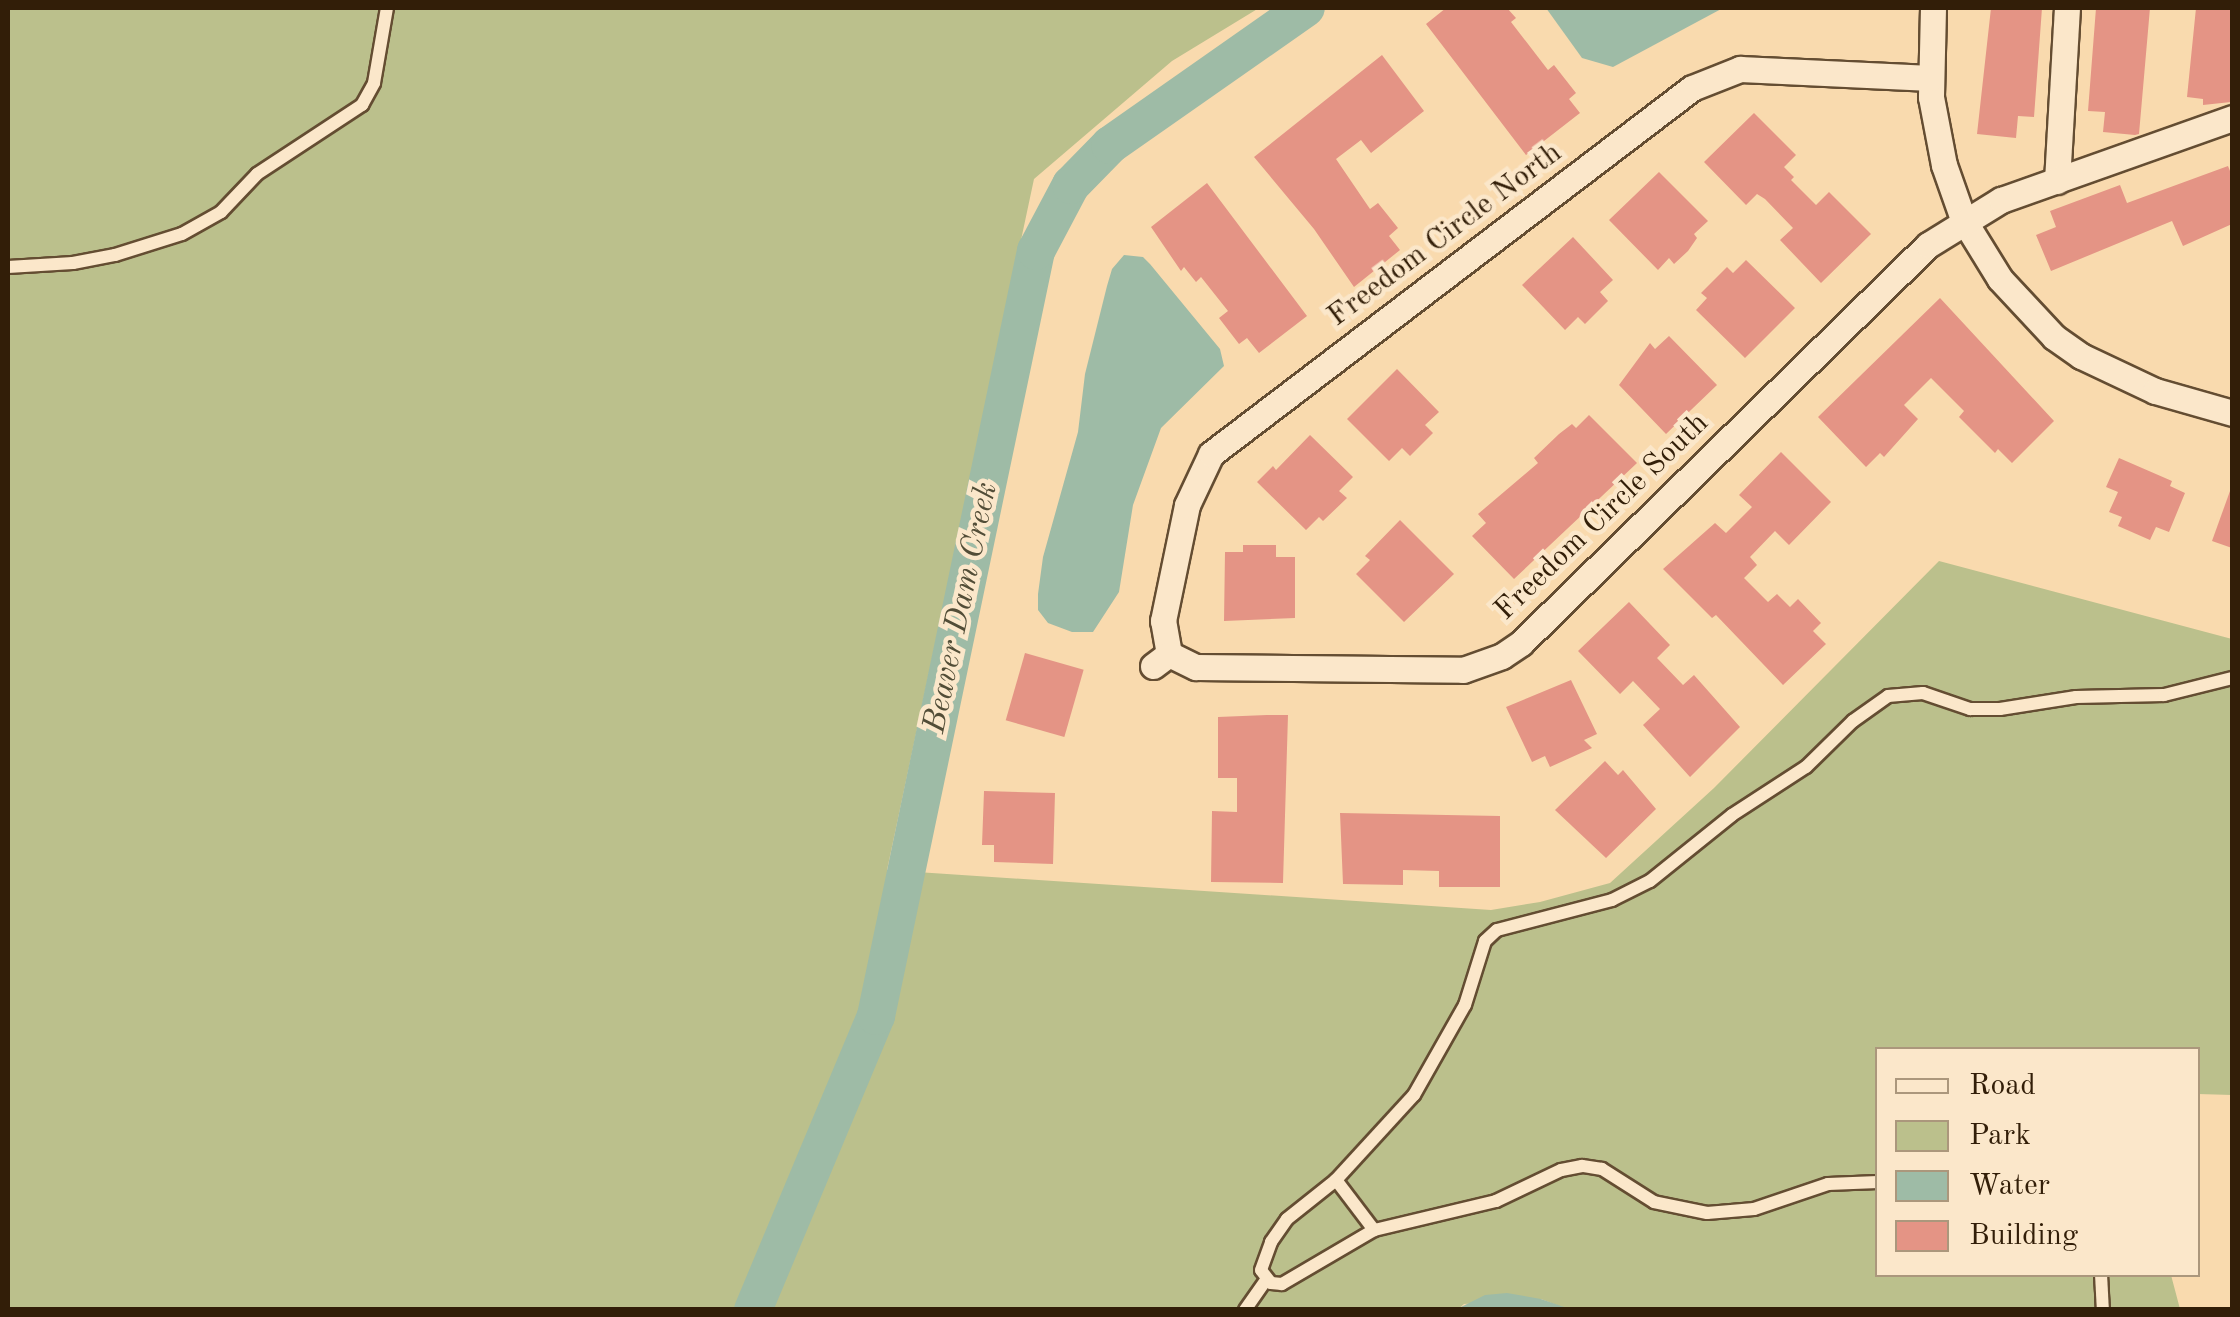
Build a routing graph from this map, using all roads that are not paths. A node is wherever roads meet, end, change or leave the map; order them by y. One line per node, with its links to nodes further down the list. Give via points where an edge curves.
1 (387, 8): 8 (lane, via 374,84 362,105 268,166 221,212 182,234 115,255)
2 (1933, 8): 4 (street)
3 (2068, 8): 6 (street)
4 (1930, 78): 7 (street, via 1944,165); 10 (street, Freedom Circle North, via 1740,69 1692,88 1211,454 1187,505)
5 (2232, 118): 6 (street, Freedom Circle South)
6 (2057, 180): 7 (street, Freedom Circle South)
7 (1964, 220): 9 (street, via 2008,288 2068,347 2138,384); 10 (street, Freedom Circle South, via 1928,245 1502,656 1462,670 1196,668)
8 (8, 267)
9 (2232, 413)
10 (1161, 660)
11 (2232, 678): 12 (lane, via 2164,695 2064,698 2000,709 1912,692 1874,704 1806,767 1650,881 1612,900 1508,924 1489,936 1465,1006 1414,1094)
12 (1336, 1180): 14 (lane); 16 (lane, via 1278,1230 1261,1264)
13 (1875, 1182): 14 (lane, via 1828,1184 1754,1209 1706,1213 1654,1202 1612,1174 1582,1166 1496,1201)
14 (1374, 1230): 16 (lane, via 1292,1280)
15 (2101, 1277): 18 (lane)
16 (1266, 1280): 17 (lane)
17 (1246, 1310)
18 (2103, 1310)

